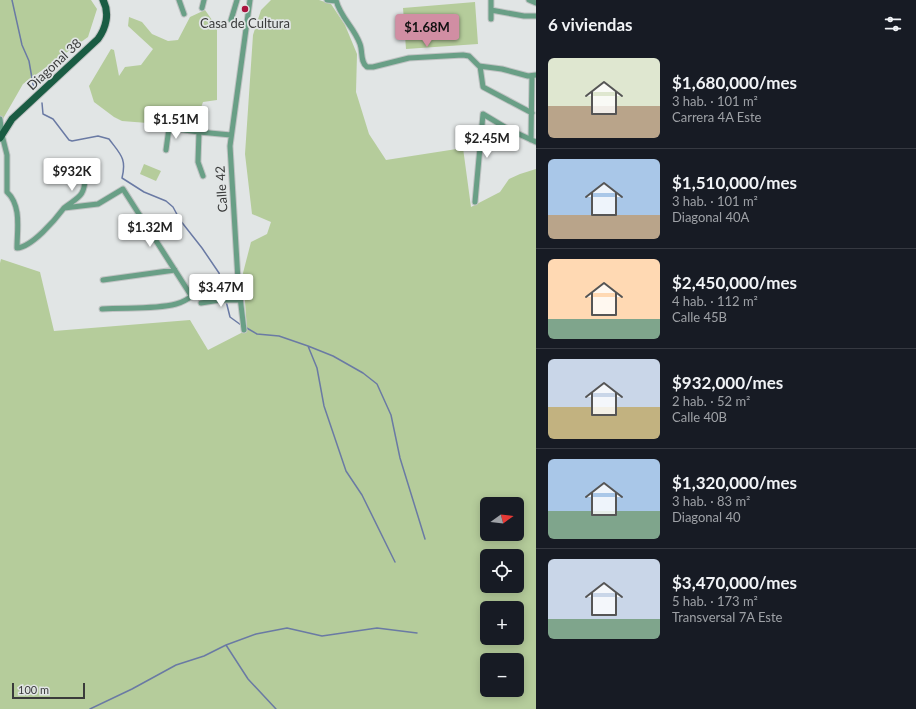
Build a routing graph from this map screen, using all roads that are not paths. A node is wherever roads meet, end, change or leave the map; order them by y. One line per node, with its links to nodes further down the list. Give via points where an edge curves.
1 (103, 0): 25 (main road, Diagonal 38, via 107,14 104,31 12,119)
2 (179, 0): 13 (street)
3 (204, 0): 11 (street)
4 (237, 0): 16 (street)
5 (250, 0): 24 (street, Calle 42)
6 (327, 0): 7 (street)
7 (336, 0): 17 (street, via 342,16 356,35 363,62 368,67 409,58 463,55 469,56)
8 (491, 0): 12 (street)
9 (529, 0): 10 (street)
10 (536, 3)
11 (202, 8)
12 (491, 10): 14 (street); 15 (street)
13 (184, 14)
14 (536, 16)
15 (491, 19)
16 (231, 20)
17 (480, 66): 18 (street); 20 (street, via 483,87)
18 (534, 76): 19 (street)
19 (534, 92): 20 (street)
20 (532, 113): 22 (street)
21 (0, 119): 25 (street)
22 (534, 129): 26 (street)
23 (199, 132): 24 (street); 27 (street, via 169,128); 28 (street, via 198,162)
24 (231, 135): 34 (street, Calle 42)
25 (1, 137): 31 (street, via 7,155 7,192 12,196 17,214 17,248 32,242)
26 (534, 141): 30 (street, via 508,130 483,114)
27 (166, 150)
28 (202, 176)
29 (85, 177): 31 (street, via 85,186 80,197)
30 (475, 202)
31 (64, 208): 32 (street, via 98,204 123,189)
32 (174, 270): 33 (street); 35 (street)
33 (103, 280)
34 (238, 280): 35 (street, via 214,283); 36 (street, Calle 42)
35 (192, 297): 38 (street, via 160,307)
36 (240, 300): 37 (street); 39 (street, Calle 42)
37 (201, 303)
38 (102, 309)
39 (244, 330)

